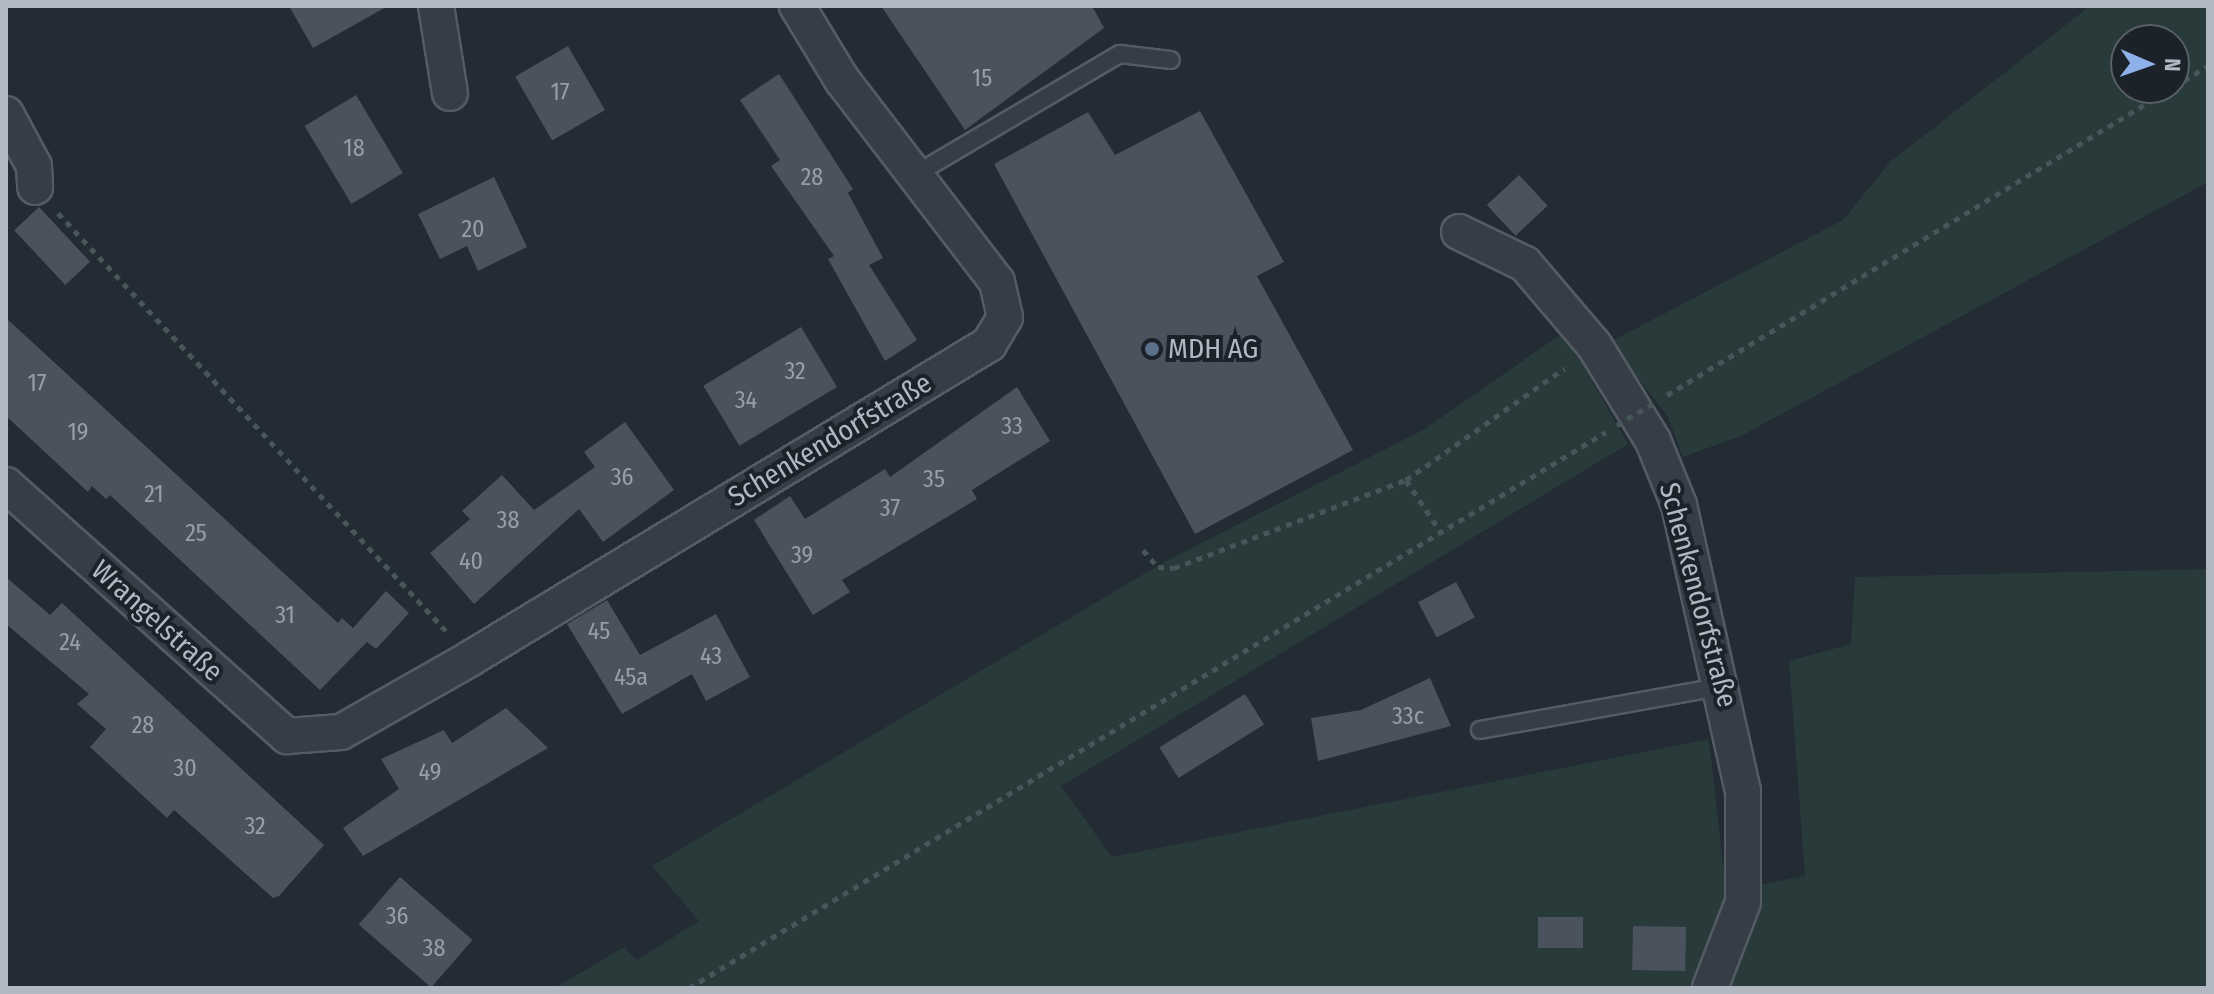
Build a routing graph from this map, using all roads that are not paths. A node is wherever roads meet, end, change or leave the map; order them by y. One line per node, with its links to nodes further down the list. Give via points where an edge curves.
1 (436, 6): 4 (street)
2 (797, 6): 6 (street, Schenkendorfstraße, via 842,80)
3 (1171, 60): 6 (lane, via 1120,54)
4 (450, 93)
5 (6, 114): 7 (street, via 34,166)
6 (916, 174): 12 (street, Schenkendorfstraße, via 997,282 1005,317 989,344 471,658)
7 (35, 187)
8 (1459, 232): 10 (street, Schenkendorfstraße, via 1525,264 1594,345 1653,441 1679,505)
9 (6, 485): 12 (street, Wrangelstraße, via 287,736)
10 (1725, 686): 11 (lane); 13 (street, Schenkendorfstraße, via 1743,791 1743,902)
11 (1480, 730)
12 (317, 739)
13 (1710, 988)

